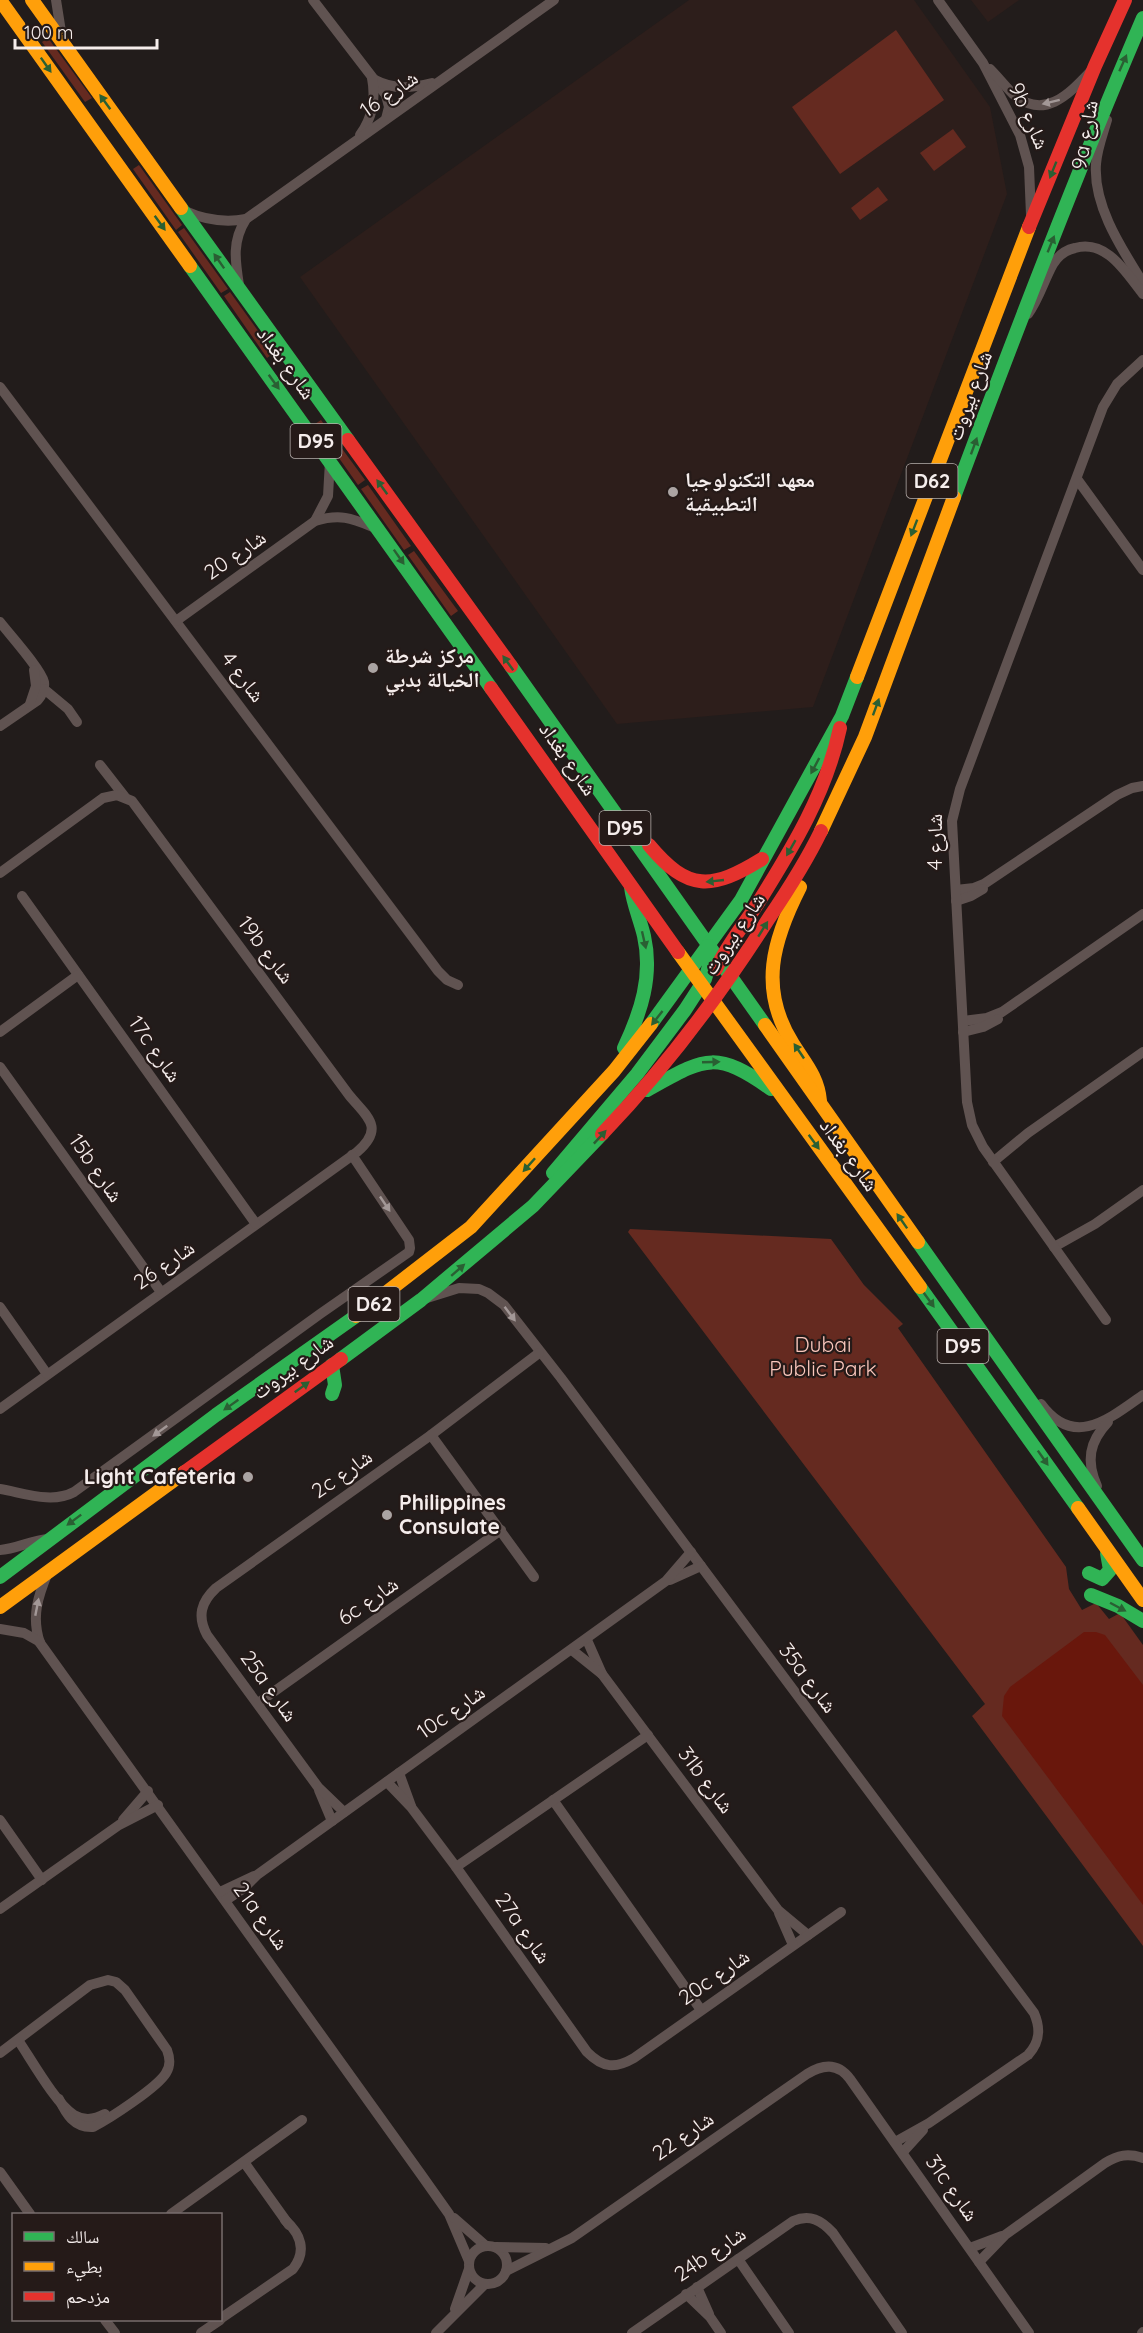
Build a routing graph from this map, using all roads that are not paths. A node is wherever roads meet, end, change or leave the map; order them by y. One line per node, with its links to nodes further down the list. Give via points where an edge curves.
1 (0, 0): 26 (main road, شارع بغداد / D95, one-way to 26)
2 (32, 0): 9 (main road, شارع بغداد / D95)
3 (56, 0): 9 (street)
4 (313, 0): 12 (street)
5 (554, 0): 13 (street, شارع 16)
6 (938, 0): 10 (street, 9b شارع)
7 (1125, 0): 11 (main road, شارع بيروت / D62)
8 (1143, 18): 14 (main road, شارع بيروت / D62, one-way to 8)
9 (63, 45): 17 (main road, شارع بغداد / D95, one-way to 9)
10 (983, 63): 11 (street, 9b شارع, one-way to 10, via 1065,98 1039,105 1021,100); 19 (street, 9b شارع, via 1025,151 1031,183)
11 (1095, 66): 19 (main road, شارع بيروت / D62, one-way to 19)
12 (372, 78): 13 (street, via 402,88); 15 (street, via 388,101); 16 (street, via 372,110)
13 (441, 80): 15 (street, شارع 16)
14 (1112, 90): 20 (street, 9a شارع, via 1111,110 1096,156 1097,186 1115,235); 23 (main road, شارع بيروت / D62, one-way to 14)
15 (386, 119): 16 (street, شارع 16)
16 (356, 141): 18 (street, شارع 16)
17 (183, 210): 18 (street, via 218,221); 21 (main road, شارع بغداد / D95, one-way to 17)
18 (246, 219): 21 (street, via 235,250)
19 (1031, 222): 39 (main road, شارع بيروت / D62, one-way to 39)
20 (1143, 284)
21 (240, 290): 38 (main road, شارع بغداد / D95, one-way to 21)
22 (1143, 294): 23 (street, via 1108,254 1094,247 1070,249 1057,259 1031,310)
23 (1018, 326): 50 (main road, شارع بيروت / D62, one-way to 23, via 865,737)
24 (1142, 362): 27 (street, شارع 4, via 1107,398)
25 (0, 387): 33 (street, شارع 4)
26 (330, 461): 30 (street, شارع 20, via 328,496); 31 (main road, شارع بغداد / D95)
27 (1077, 479): 28 (street, شارع 4); 29 (street)
28 (1070, 498): 29 (street, via 1088,500); 54 (street, شارع 4, via 956,799 952,821)
29 (1098, 507): 32 (street)
30 (315, 521): 31 (street, شارع 20, via 345,517); 33 (street, شارع 20)
31 (380, 530): 52 (main road, شارع بغداد / D95, one-way to 52)
32 (1143, 570)
33 (176, 621): 61 (street, شارع 4, via 438,971)
34 (0, 622): 35 (street)
35 (31, 662): 36 (street, via 42,677); 37 (street, via 36,686)
36 (44, 689): 37 (street, via 38,700); 40 (street)
37 (26, 708): 41 (street)
38 (542, 710): 49 (main road, one-way to 38, via 726,880 702,882 682,876 659,858 577,748); 56 (main road, شارع بغداد / D95)
39 (842, 716): 49 (main road, شارع بيروت / D62, one-way to 49); 57 (main road, one-way to 57, via 837,749 824,788 768,887)
40 (77, 722)
41 (0, 726)
42 (100, 765): 46 (street)
43 (1143, 779): 45 (street, via 1130,782)
44 (1143, 786): 45 (street)
45 (1117, 795): 54 (street, via 996,876)
46 (124, 797): 47 (street, via 109,795); 48 (street)
47 (87, 810): 48 (street, via 117,800 130,804); 51 (street)
48 (143, 815): 72 (street, 19b شارع)
49 (766, 856): 56 (main road, شارع بيروت / D62)
50 (809, 856): 60 (main road, شارع بيروت / D62, one-way to 50); 71 (main road, one-way to 50, via 815,1077 778,1011 772,978 780,928 803,882)
51 (0, 873)
52 (630, 884): 58 (main road, شارع بغداد / D95); 68 (main road, one-way to 68, via 644,934 648,978 640,1012)
53 (22, 896): 59 (street, 17c شارع)
54 (956, 896): 64 (street, شارع 4)
55 (1143, 914): 64 (street, via 1009,1008)
56 (709, 946): 57 (main road, شارع بغداد / D95); 58 (main road, شارع بيروت / D62); 62 (main road, via 709,966)
57 (719, 961): 60 (main road, شارع بغداد / D95); 63 (main road, via 713,981)
58 (692, 971): 62 (main road, شارع بغداد / D95); 68 (main road, شارع بيروت / D62, one-way to 68)
59 (78, 975): 65 (street); 77 (street, 17c شارع)
60 (731, 978): 63 (main road, شارع بيروت / D62); 71 (main road, شارع بغداد / D95)
61 (458, 985)
62 (702, 985): 63 (main road, شارع بغداد / D95); 76 (main road, via 637,1074 553,1172)
63 (714, 1002): 69 (main road, شارع بيروت / D62); 70 (main road, شارع بغداد / D95)
64 (963, 1027): 74 (street, شارع 4, via 969,1114 976,1136)
65 (0, 1032)
66 (1143, 1052): 74 (street)
67 (0, 1067): 79 (street, 15b شارع)
68 (614, 1071): 95 (main road, شارع بيروت / D62, one-way to 95, via 452,1243)
69 (639, 1095): 70 (main road, one-way to 70, via 686,1068 712,1061 742,1069); 76 (main road, شارع بيروت / D62, one-way to 69)
70 (780, 1095): 96 (main road, شارع بغداد / D95, one-way to 96)
71 (820, 1104): 83 (main road, شارع بغداد / D95, one-way to 71)
72 (359, 1107): 73 (street, شارع 26, via 369,1117 372,1131 364,1146)
73 (352, 1155): 77 (street, شارع 26); 92 (street, one-way to 92, via 409,1240 409,1252 74,1492 53,1498)
74 (991, 1158): 78 (street, شارع 4)
75 (1143, 1190): 78 (street)
76 (533, 1206): 80 (main road, شارع بيروت / D62, one-way to 76)
77 (256, 1224): 79 (street, شارع 26)
78 (1057, 1250): 82 (street, شارع 4)
79 (161, 1292): 86 (street, شارع 26)
80 (421, 1300): 84 (street, 35a شارع, one-way to 84, via 459,1288 488,1293 504,1305); 85 (main road, شارع بيروت / D62)
81 (0, 1307): 86 (street)
82 (1106, 1320)
83 (994, 1350): 90 (street, via 1011,1364 1047,1413 1060,1423 1083,1428); 93 (main road, شارع بغداد / D95)
84 (542, 1357): 91 (street, 2c شارع); 98 (street, 35a شارع)
85 (332, 1365): 87 (main road); 101 (main road, شارع بيروت / D62, one-way to 85)
86 (47, 1374): 89 (street, شارع 26)
87 (332, 1394)
88 (1143, 1395): 90 (street)
89 (0, 1409)
90 (1115, 1415): 93 (street, via 1098,1432 1090,1453 1092,1476)
91 (431, 1435): 94 (street); 108 (street, 2c شارع, via 216,1588)
92 (0, 1489)
93 (1104, 1505): 99 (main road, شارع بغداد / D95)
94 (501, 1530): 104 (street); 116 (street, 6c شارع)
95 (49, 1539): 97 (street); 103 (main road, شارع بيروت / D62)
96 (1105, 1547): 102 (main road, via 1110,1570 1102,1579); 107 (main road, شارع بغداد / D95)
97 (0, 1550)
98 (691, 1552): 100 (street, 35a شارع); 105 (street, 10c شارع)
99 (1143, 1560)
100 (701, 1566): 105 (street, 10c شارع); 143 (street, 35a شارع, via 1037,2019 1037,2042 1028,2055)
101 (48, 1572): 109 (main road, شارع بيروت / D62); 113 (street, 21a شارع, one-way to 101, via 35,1616)
102 (1089, 1573)
103 (0, 1576)
104 (534, 1577)
105 (666, 1581): 112 (street, 10c شارع)
106 (1091, 1595): 110 (main road, one-way to 110)
107 (1143, 1600)
108 (203, 1604): 116 (street, 25a شارع, via 201,1618 207,1635)
109 (0, 1607)
110 (1143, 1621)
111 (0, 1629): 113 (street, via 24,1633)
112 (587, 1640): 114 (street, 10c شارع); 115 (street, 31b شارع)
113 (40, 1643): 121 (street, 21a شارع)
114 (573, 1650): 115 (street, 31b شارع); 118 (street, 10c شارع)
115 (602, 1674): 117 (street, 31b شارع)
116 (258, 1703): 120 (street, 25a شارع)
117 (648, 1735): 122 (street); 133 (street, 31b شارع)
118 (399, 1773): 119 (street, 10c شارع); 124 (street, 27a شارع)
119 (387, 1782): 124 (street, 27a شارع); 125 (street, 10c شارع)
120 (318, 1787): 125 (street, 25a شارع); 127 (street, 25a شارع)
121 (148, 1791): 123 (street, 21a شارع); 128 (street)
122 (553, 1800): 129 (street); 137 (street)
123 (158, 1805): 128 (street); 131 (street, 21a شارع)
124 (411, 1806): 129 (street, 27a شارع)
125 (344, 1812): 127 (street, 10c شارع)
126 (0, 1820): 130 (street)
127 (332, 1821): 131 (street, 10c شارع)
128 (119, 1824): 130 (street)
129 (456, 1867): 140 (street, 27a شارع, via 587,2052)
130 (42, 1880): 132 (street)
131 (223, 1896): 153 (street, 21a شارع)
132 (0, 1909)
133 (778, 1910): 135 (street, 31b شارع); 136 (street, 31b شارع)
134 (841, 1912): 135 (street, 20c شارع)
135 (808, 1935): 136 (street, 20c شارع)
136 (793, 1945): 137 (street, 20c شارع)
137 (701, 2010): 140 (street, 20c شارع, via 628,2061)
138 (18, 2040): 138 (street, via 72,2120 85,2127 99,2124 164,2077 170,2062 165,2047 135,2008 121,1993 108,1987 76,1996); 139 (street)
139 (0, 2053)
140 (607, 2066)
141 (839, 2069): 144 (street, 31c شارع); 156 (street, شارع 22, via 826,2066 813,2070 593,2224)
142 (302, 2120): 147 (street)
143 (929, 2123): 144 (street, 35a شارع); 145 (street, 35a شارع)
144 (895, 2142): 145 (street, 31c شارع)
145 (903, 2152): 157 (street, 31c شارع)
146 (1143, 2158): 149 (street, via 1121,2155)
147 (244, 2162): 152 (street); 166 (street, via 299,2237 302,2250 293,2269)
148 (1143, 2166): 149 (street, via 1122,2161)
149 (1097, 2169): 154 (street)
150 (0, 2172): 151 (street)
151 (29, 2213)
152 (172, 2213)
153 (449, 2214): 155 (street, 21a شارع); 160 (street, 21a شارع)
154 (1005, 2235): 157 (street); 159 (street)
155 (491, 2246): 156 (street, شارع 22); 160 (street, via 473,2252); 161 (street, via 506,2257)
156 (552, 2247): 161 (street, شارع 22)
157 (970, 2248): 159 (street, 31c شارع)
158 (738, 2259): 163 (street, 24b شارع); 173 (street); 174 (street, 24b شارع, via 793,2221 814,2218 833,2233)
159 (979, 2262): 175 (street, 31c شارع)
160 (469, 2265): 162 (street, via 472,2276); 165 (street)
161 (506, 2271): 162 (street, via 496,2283)
162 (485, 2284): 165 (street)
163 (697, 2287): 164 (street, 24b شارع); 167 (street)
164 (686, 2294): 167 (street); 171 (street, 24b شارع)
165 (453, 2315): 170 (street)
166 (222, 2318)
167 (710, 2318): 172 (street)
168 (217, 2321): 169 (street)
169 (201, 2333)
170 (436, 2333)
171 (632, 2333)
172 (721, 2333)
173 (789, 2333)
174 (902, 2333)
175 (1029, 2333)

